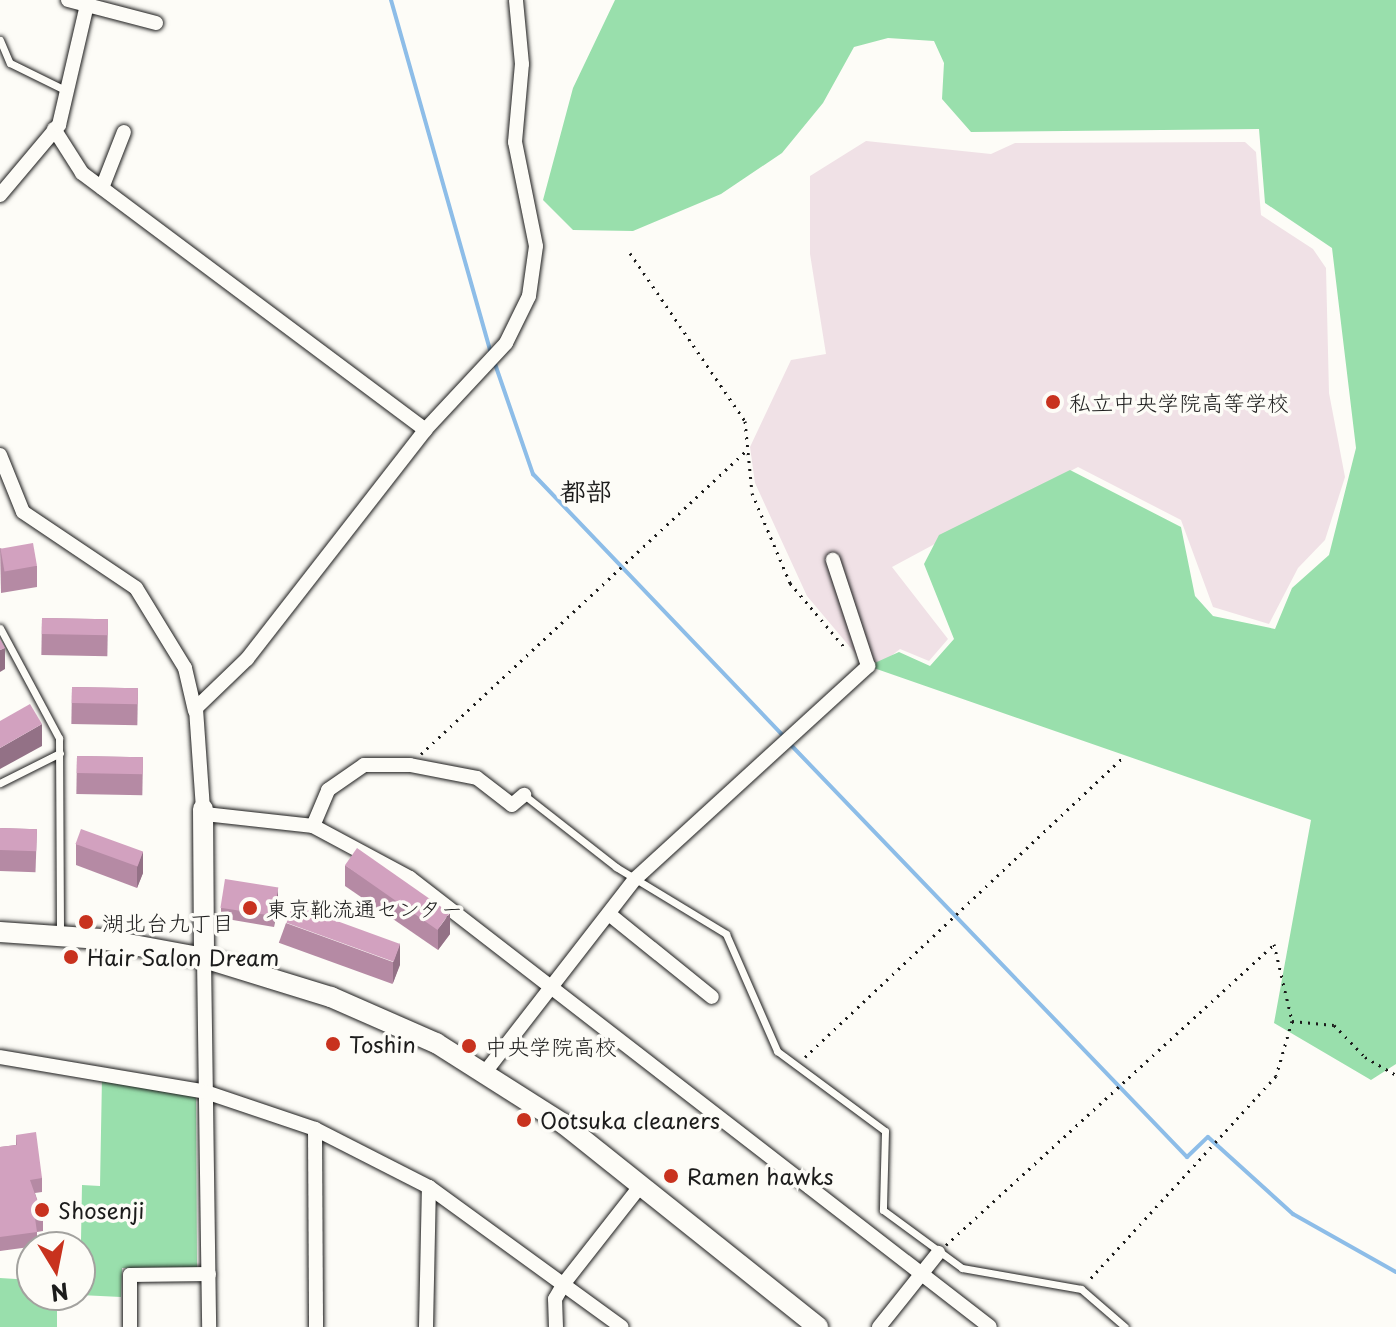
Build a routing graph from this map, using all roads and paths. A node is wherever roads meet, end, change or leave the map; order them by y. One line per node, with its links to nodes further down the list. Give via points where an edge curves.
1 (68, 0): 3 (street)
2 (516, 0): 12 (street, via 522,64 515,142 536,246 529,296 492,358)
3 (87, 5): 4 (street); 6 (street)
4 (156, 23)
5 (0, 40): 6 (lane, via 10,63)
6 (67, 91): 7 (street)
7 (54, 129): 9 (street); 10 (street)
8 (124, 132): 9 (street)
9 (102, 188): 12 (street)
10 (0, 195)
11 (630, 253): 13 (path, via 745,421)
12 (425, 430): 18 (street, via 247,659)
13 (746, 451): 17 (path, via 752,493 790,583); 21 (path)
14 (0, 455): 18 (street, via 23,512 136,588 185,668)
15 (833, 560): 17 (street)
16 (0, 628): 19 (lane, via 52,717)
17 (864, 670): 26 (street)
18 (195, 711): 24 (street)
19 (60, 753): 22 (lane); 29 (lane)
20 (1122, 758): 35 (path)
21 (410, 765): 23 (street, via 477,778 512,805); 25 (street, via 364,765 342,774)
22 (0, 783)
23 (524, 795): 26 (lane)
24 (204, 811): 25 (street); 30 (street)
25 (313, 826): 31 (street, via 410,878)
26 (635, 879): 27 (street); 35 (lane, via 726,934 760,1025)
27 (609, 914): 31 (street); 32 (street)
28 (0, 932): 29 (street)
29 (60, 935): 30 (street)
30 (204, 958): 36 (street, via 354,1006); 38 (street)
31 (556, 984): 36 (street); 43 (street)
32 (712, 997)
33 (1292, 1021): 37 (path, via 1327,1020); 42 (path, via 1274,944); 46 (path, via 1276,1076 1235,1127)
34 (0, 1057): 38 (street)
35 (793, 1068): 42 (lane, via 885,1131 883,1210)
36 (486, 1071): 40 (street)
37 (1396, 1075)
38 (206, 1092): 39 (street); 44 (street)
39 (315, 1129): 41 (street); 49 (street)
40 (641, 1185): 45 (street); 53 (street)
41 (429, 1187): 45 (street); 50 (street)
42 (938, 1253): 43 (street); 46 (lane, via 962,1268)
43 (921, 1271): 54 (street); 55 (street)
44 (209, 1274): 47 (street, via 130,1275); 48 (street)
45 (565, 1282): 51 (street, via 555,1299); 52 (street)
46 (1081, 1289): 56 (lane)
47 (130, 1327)
48 (209, 1327)
49 (316, 1327)
50 (426, 1327)
51 (556, 1327)
52 (622, 1327)
53 (818, 1327)
54 (879, 1327)
55 (990, 1327)
56 (1125, 1327)

